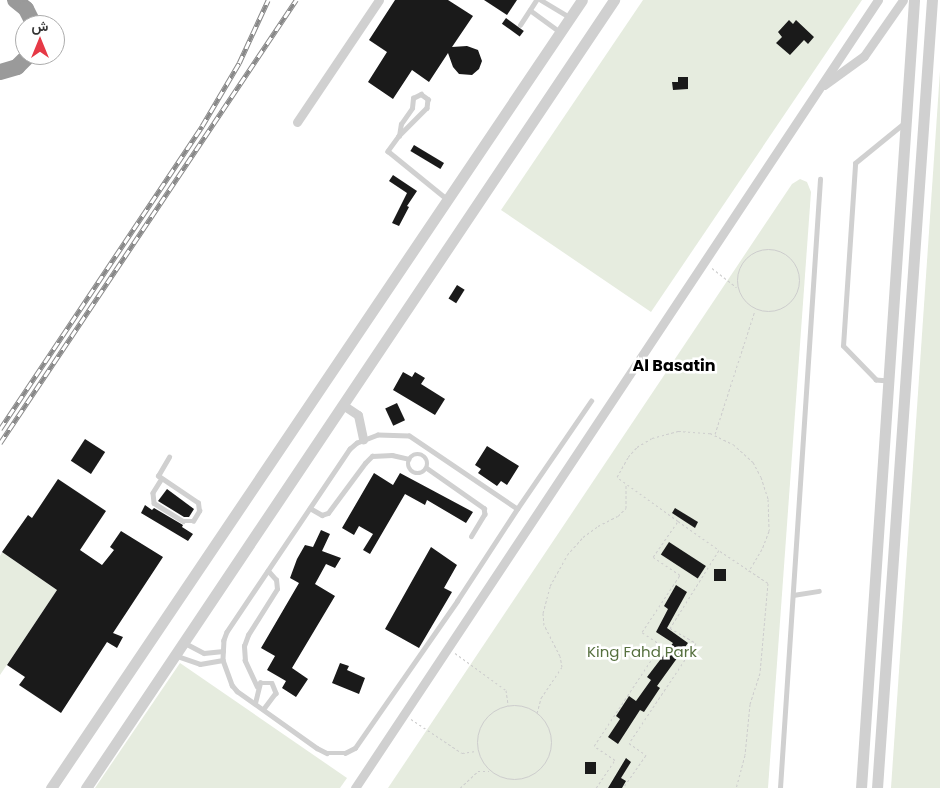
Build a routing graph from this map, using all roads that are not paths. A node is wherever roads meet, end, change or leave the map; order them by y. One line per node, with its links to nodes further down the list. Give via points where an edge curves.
1 (15, 0): 12 (highway)
2 (379, 0): 20 (street)
3 (536, 0): 11 (lane)
4 (541, 0): 13 (lane)
5 (582, 0): 13 (street)
6 (614, 0): 28 (street)
7 (878, 0): 18 (street)
8 (903, 0): 18 (street, via 864,56)
9 (914, 0): 19 (street)
10 (932, 0): 21 (street)
11 (530, 10): 14 (lane); 15 (lane)
12 (29, 15)
13 (570, 18): 15 (street)
14 (520, 24)
15 (560, 32): 24 (street)
16 (19, 65): 17 (highway)
17 (0, 72)
18 (820, 88): 51 (street)
19 (906, 121): 21 (street); 25 (street); 25 (lane, via 855,163 854,173 843,346 876,380)
20 (297, 122)
21 (922, 122): 26 (street)
22 (399, 136): 22 (lane, via 428,108 428,99 424,96 416,95 414,98 412,108 401,124); 24 (lane, via 388,151)
23 (820, 180): 41 (lane)
24 (448, 200): 49 (street)
25 (888, 381): 26 (street); 38 (street)
26 (904, 382): 39 (street)
27 (591, 401): 35 (lane)
28 (343, 405): 29 (street, via 358,415); 42 (street)
29 (363, 439): 34 (lane, via 350,449); 35 (lane, via 393,434 410,436)
30 (169, 457): 33 (lane, via 159,472)
31 (409, 459): 32 (lane, via 420,454 427,459); 32 (lane, via 409,468 416,474); 34 (lane, via 392,455 372,456 328,513 322,515)
32 (427, 468): 36 (lane, via 484,508 485,514)
33 (161, 480): 33 (lane, via 198,503 199,511 193,521 183,521 154,503 153,493)
34 (310, 508): 37 (lane)
35 (517, 508): 48 (lane, via 452,609 355,748 345,753 327,753)
36 (472, 536)
37 (268, 572): 43 (lane, via 232,622); 46 (lane, via 276,580 277,589 244,646 246,661)
38 (875, 580): 39 (street); 53 (street)
39 (891, 581): 54 (street)
40 (819, 591): 41 (lane)
41 (793, 595): 52 (lane)
42 (184, 642): 43 (lane, via 204,653); 44 (street)
43 (223, 650): 45 (lane)
44 (175, 655): 45 (lane, via 200,664); 50 (street)
45 (223, 660): 47 (lane, via 237,691)
46 (257, 687): 47 (lane); 48 (lane, via 268,682 276,689 275,697)
47 (255, 703): 48 (lane)
48 (264, 709)
49 (52, 788)
50 (86, 788)
51 (355, 788)
52 (780, 788)
53 (861, 788)
54 (877, 788)

